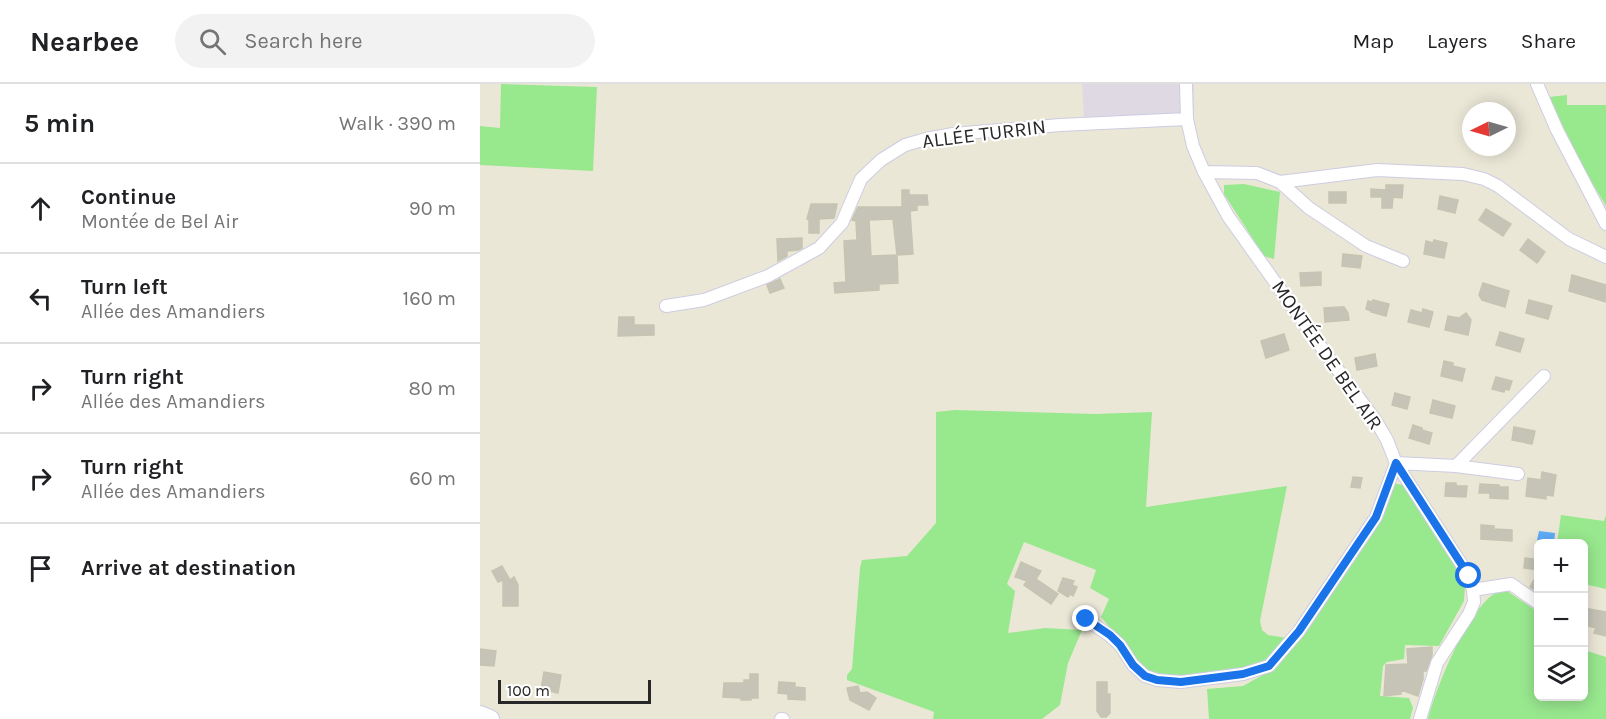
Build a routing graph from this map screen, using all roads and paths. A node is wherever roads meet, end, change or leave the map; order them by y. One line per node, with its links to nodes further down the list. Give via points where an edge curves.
1 (1186, 84): 3 (street, MONTÉE DE BEL AIR)
2 (1537, 84): 6 (street)
3 (1187, 119): 4 (street, MONTÉE DE BEL AIR, via 1192,146); 9 (street, ALLÉE TURRIN, via 953,134 905,145 861,179 842,223 819,248 747,284 704,300)
4 (1204, 172): 5 (street, via 1257,173); 11 (street, MONTÉE DE BEL AIR, via 1228,216 1376,421)
5 (1280, 182): 7 (street, via 1377,170 1463,174 1498,186 1569,239); 8 (street, via 1309,208 1366,246)
6 (1606, 224)
7 (1606, 257)
8 (1402, 261)
9 (666, 306)
10 (1544, 376): 12 (street)
11 (1396, 463): 12 (street); 14 (street, MONTÉE DE BEL AIR, via 1469,576); 16 (street, via 1376,517 1299,631 1269,666 1233,676 1181,682 1157,680 1145,676 1110,635)
12 (1456, 466): 13 (street)
13 (1518, 474)
14 (1473, 590): 15 (street, via 1511,584); 19 (street, via 1469,614 1437,663)
15 (1534, 600)
16 (1086, 619)
17 (480, 714): 18 (main road)
18 (490, 719)
19 (1420, 719)

